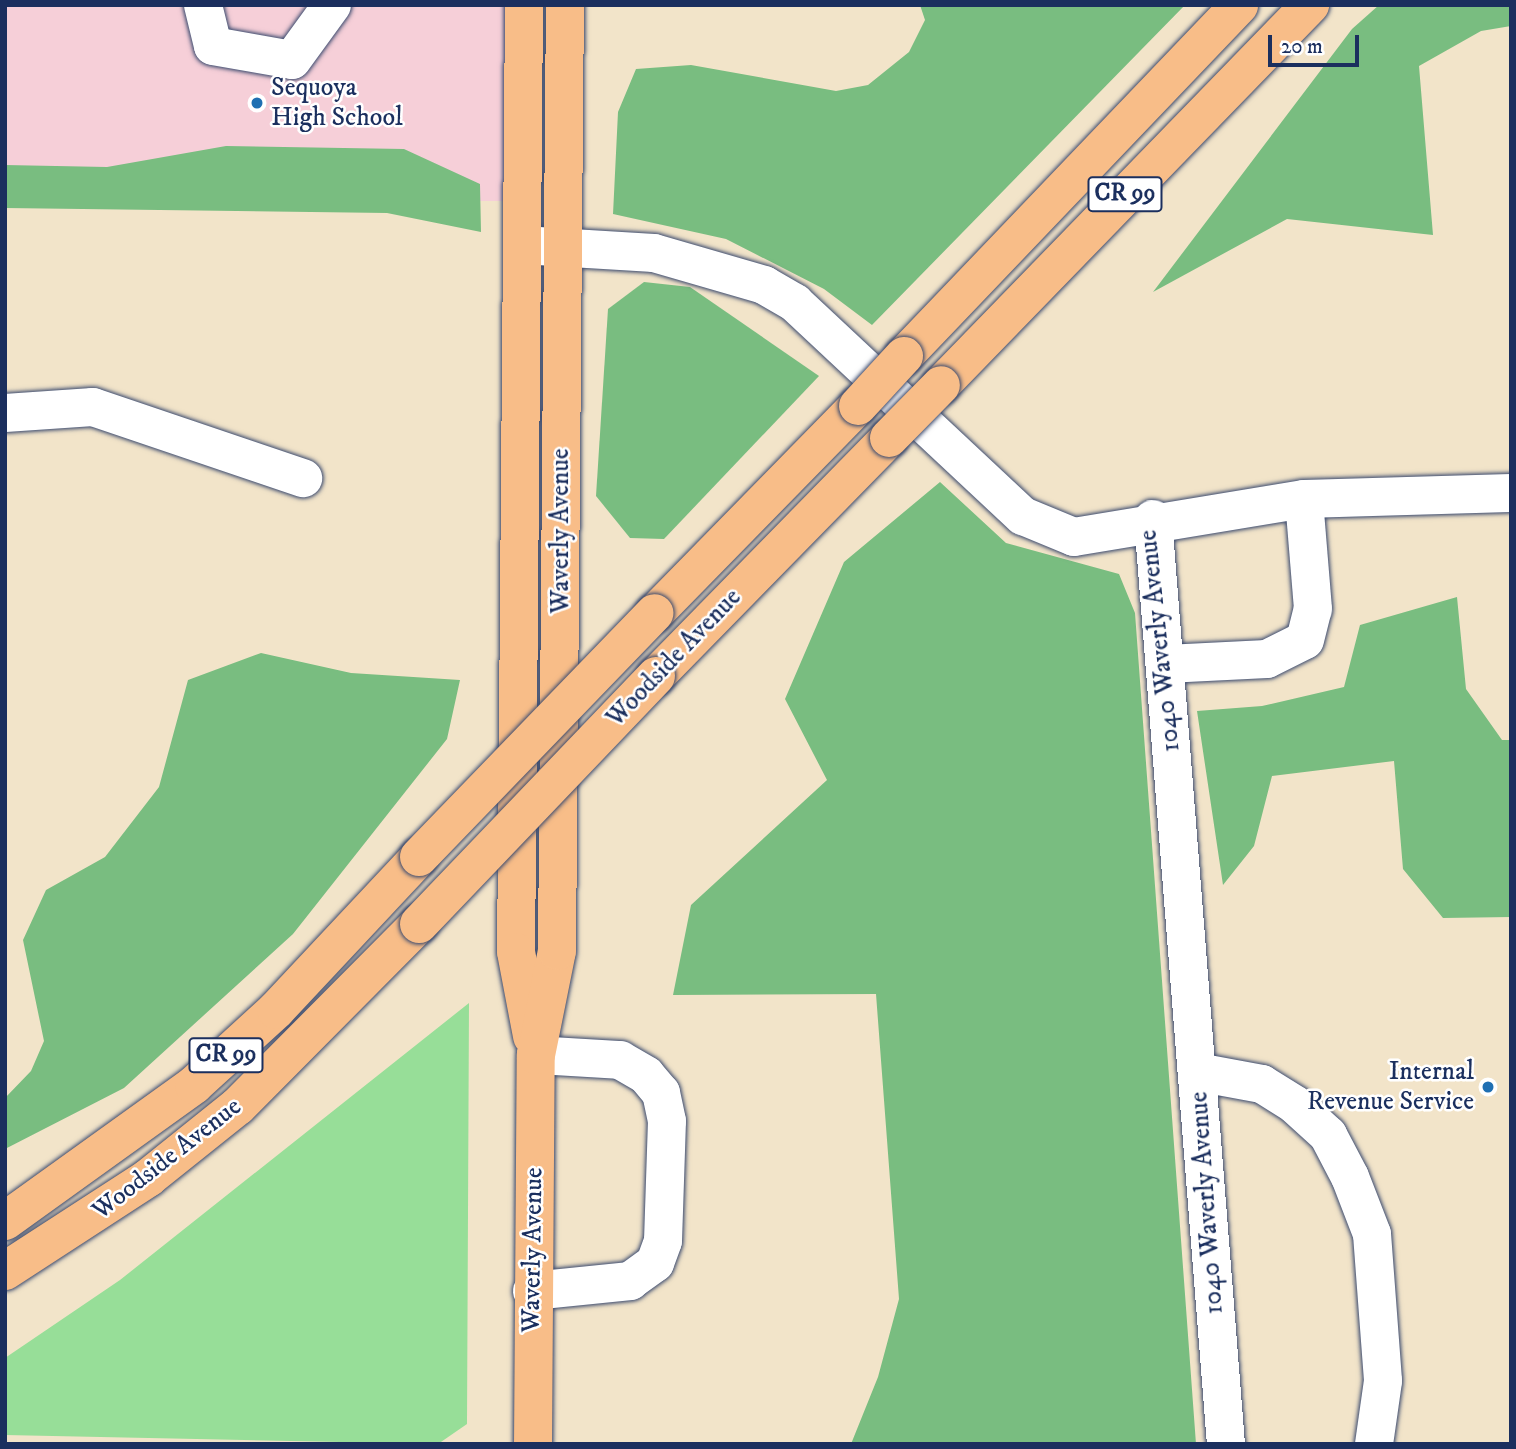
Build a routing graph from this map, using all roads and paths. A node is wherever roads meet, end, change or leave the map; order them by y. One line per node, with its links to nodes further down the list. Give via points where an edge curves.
1 (203, 5): 2 (street, via 213,46 292,60)
2 (332, 5)
3 (524, 5): 7 (main road, Waverly Avenue)
4 (565, 5): 8 (main road, Waverly Avenue)
5 (1239, 5): 17 (main road, Woodside Avenue / CR 99, bridge, via 276,1010 194,1085)
6 (1310, 5): 18 (main road, Woodside Avenue / CR 99, bridge, via 238,1106 148,1178)
7 (522, 245): 8 (street, 1040 Waverly Avenue); 15 (main road, Waverly Avenue, via 516,952)
8 (562, 246): 13 (street, 1040 Waverly Avenue, via 696,261 795,303 1023,516 1074,537); 15 (main road, Waverly Avenue, via 556,951)
9 (5, 413): 10 (street, via 93,407)
10 (303, 478)
11 (1511, 492): 12 (street)
12 (1304, 499): 13 (street); 14 (street, via 1313,610 1305,640 1267,659)
13 (1153, 519): 14 (street, 1040 Waverly Avenue)
14 (1166, 664): 16 (street, 1040 Waverly Avenue)
15 (536, 1055): 19 (main road, Waverly Avenue); 19 (street, via 620,1060 646,1075 661,1093 667,1121 663,1241 655,1263 630,1281)
16 (1197, 1072): 21 (street, 1040 Waverly Avenue); 22 (street, via 1262,1084 1295,1105 1328,1135 1350,1177 1372,1234 1383,1381)
17 (5, 1221)
18 (5, 1271)
19 (532, 1291): 20 (main road, Waverly Avenue)
20 (533, 1444)
21 (1226, 1444)
22 (1374, 1444)

